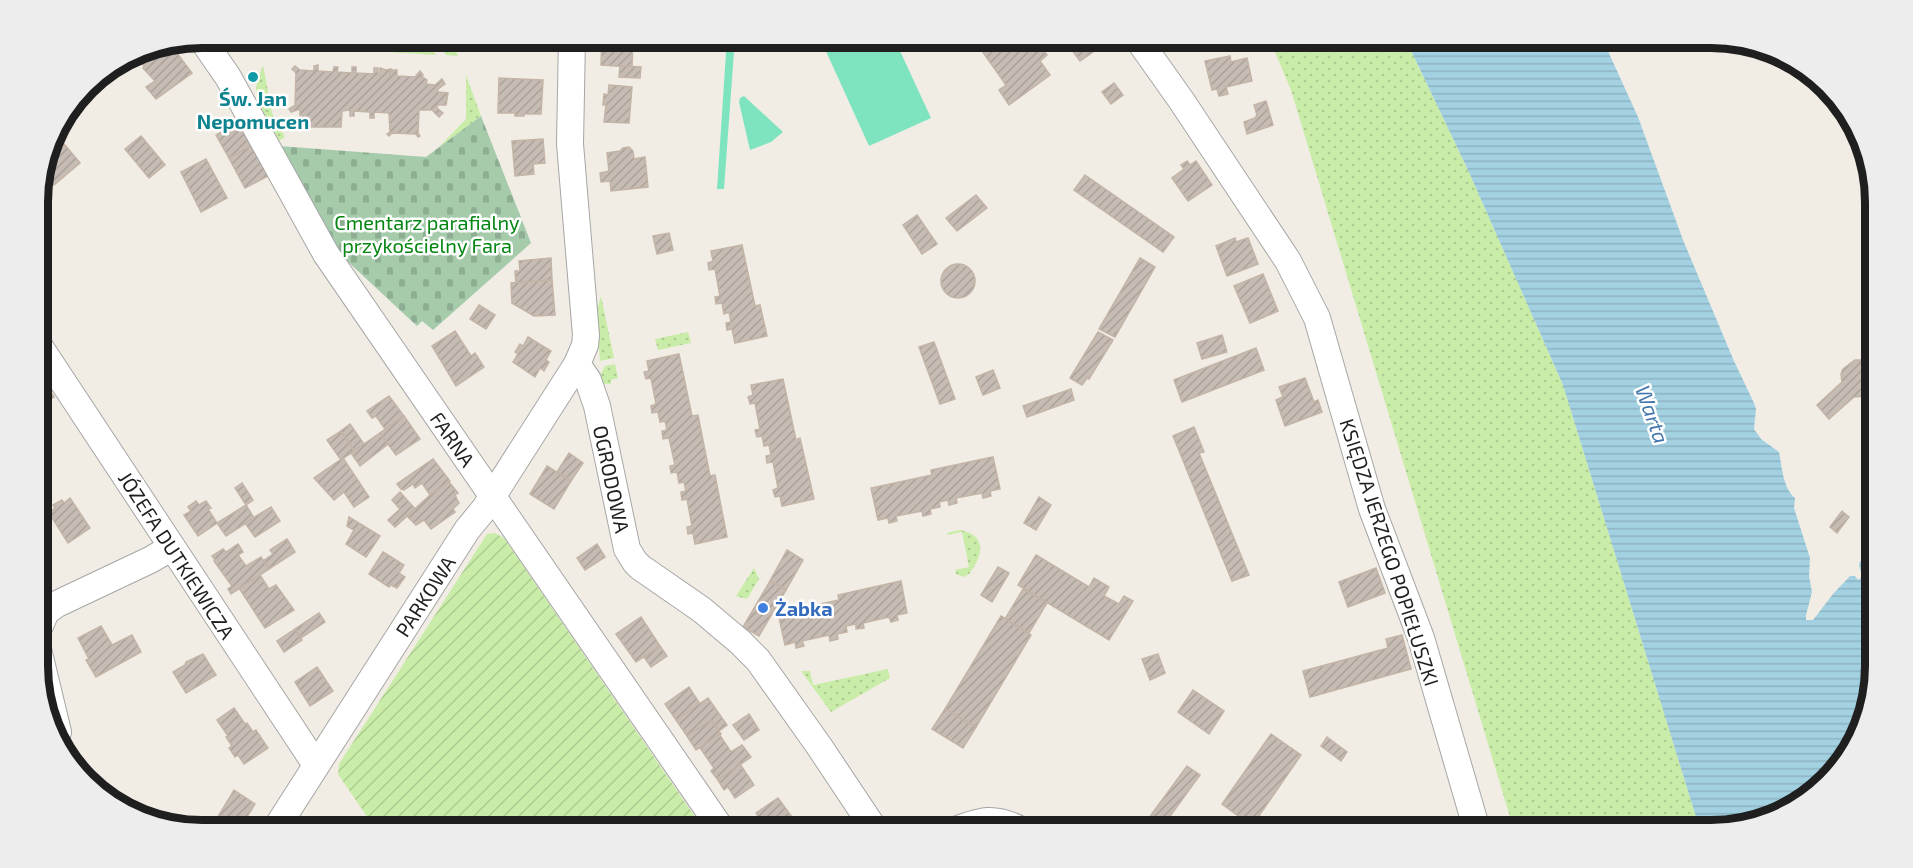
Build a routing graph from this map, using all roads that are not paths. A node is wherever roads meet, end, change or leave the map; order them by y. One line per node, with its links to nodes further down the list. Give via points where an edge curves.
1 (208, 48): 6 (street, FARNA, via 326,254)
2 (572, 48): 5 (street, via 570,144 586,335)
3 (1144, 48): 13 (street, KSIĘDZA JERZEGO POPIEŁUSZKI, via 1288,261 1317,318 1372,509 1421,638)
4 (48, 359): 7 (street, JÓZEFA DUTKIEWICZA)
5 (577, 364): 6 (street, PARKOWA); 12 (street, OGRODOWA, via 588,380 597,406 630,556 702,610 758,660)
6 (493, 496): 9 (street, PARKOWA); 11 (street, FARNA)
7 (171, 548): 8 (street); 9 (street, JÓZEFA DUTKIEWICZA)
8 (48, 611)
9 (316, 765): 10 (street, PARKOWA)
10 (282, 820)
11 (715, 820)
12 (868, 820)
13 (1474, 820)

